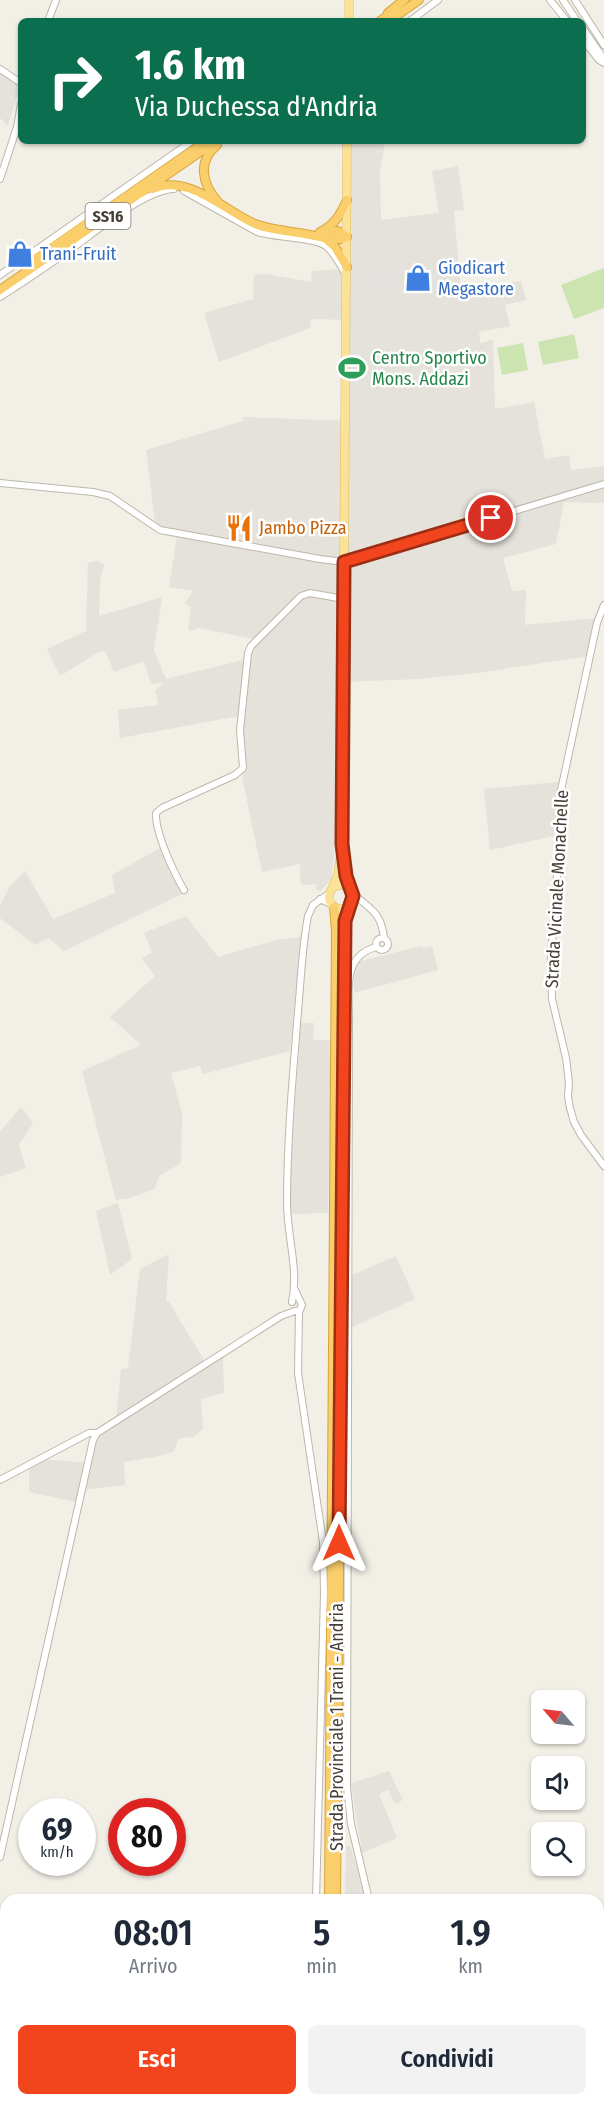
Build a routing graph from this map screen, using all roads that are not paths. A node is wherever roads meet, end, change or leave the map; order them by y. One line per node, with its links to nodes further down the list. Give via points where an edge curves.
1 (56, 0): 10 (street)
2 (349, 0): 11 (main road)
3 (404, 0): 12 (highway)
4 (410, 0): 13 (highway)
5 (419, 0): 14 (highway)
6 (438, 0): 15 (street)
7 (550, 0): 16 (street)
8 (563, 0): 17 (street)
9 (574, 0): 20 (street)
10 (49, 18)
11 (349, 18)
12 (383, 18)
13 (383, 18)
14 (393, 18)
15 (414, 18)
16 (565, 18)
17 (575, 18)
18 (586, 33): 21 (street)
19 (586, 44): 21 (street)
20 (604, 45)
21 (604, 61)
22 (0, 69): 23 (street)
23 (18, 81)
24 (18, 121): 30 (street)
25 (188, 144): 37 (street)
26 (202, 144): 38 (highway, SS16)
27 (212, 144): 32 (highway, SS16)
28 (219, 144): 33 (highway, SS16, via 208,156 204,174 209,191)
29 (347, 144): 31 (main road, Strada Provinciale 1 Trani - Andria)
30 (0, 179)
31 (347, 200): 34 (highway, via 333,225); 35 (main road, Strada Provinciale 1 Trani - Andria)
32 (128, 202): 33 (highway, SS16, via 169,184 186,186); 39 (highway, SS16)
33 (222, 206): 34 (highway, SS16, via 272,229)
34 (321, 235): 35 (highway, SS16, via 338,231); 36 (highway, via 335,247)
35 (347, 237): 36 (main road, Strada Provinciale 1 Trani - Andria)
36 (347, 271): 40 (street, via 324,245 266,236 187,192 172,189 138,202); 43 (main road, Strada Provinciale 1 Trani - Andria)
37 (0, 275)
38 (0, 283)
39 (0, 290)
40 (0, 297)
41 (0, 483): 43 (street, via 93,492 110,496 160,530)
42 (604, 484): 43 (street)
43 (344, 562): 44 (main road, Strada Provinciale 1 Trani - Andria)
44 (344, 599): 46 (main road, Strada Provinciale 1 Trani - Andria); 47 (street, via 310,593 301,596 251,646 246,660 240,730 243,768 156,813 173,870)
45 (604, 604): 55 (street, Strada Vicinale Monachelle, via 561,790 551,957 552,999 566,1058 570,1108 581,1135)
46 (342, 844): 48 (main road, Strada Provinciale 1 Trani - Andria); 49 (main road, Strada Provinciale 1 Trani - Andria)
47 (184, 890)
48 (351, 890): 49 (main road, via 338,885); 52 (main road, Strada Provinciale 1 Trani - Andria, via 353,900); 53 (street, via 378,915)
49 (331, 891): 50 (street); 51 (main road, Strada Provinciale 1 Trani - Andria)
50 (320, 899): 51 (street); 56 (street, via 310,910 306,926 287,1163)
51 (332, 905): 52 (main road); 60 (highway, Strada Provinciale 1 Trani - Andria, via 336,932)
52 (349, 907): 65 (highway, Strada Provinciale 1 Trani - Andria, via 345,921)
53 (384, 938): 54 (street, via 376,941); 54 (street, via 387,949 381,951)
54 (376, 947): 66 (street, via 357,956 350,970 349,1033 347,1787 351,1824)
55 (604, 1166)
56 (295, 1289): 57 (street); 57 (street, via 301,1302 295,1300)
57 (294, 1308): 58 (street); 62 (street, via 298,1373 323,1557)
58 (97, 1433): 59 (street, via 89,1433); 61 (street)
59 (0, 1480)
60 (330, 1831): 63 (highway); 64 (highway, Strada Provinciale 1 Trani - Andria)
61 (0, 1857)
62 (316, 1894)
63 (325, 1894)
64 (329, 1894)
65 (336, 1894)
66 (368, 1894)

